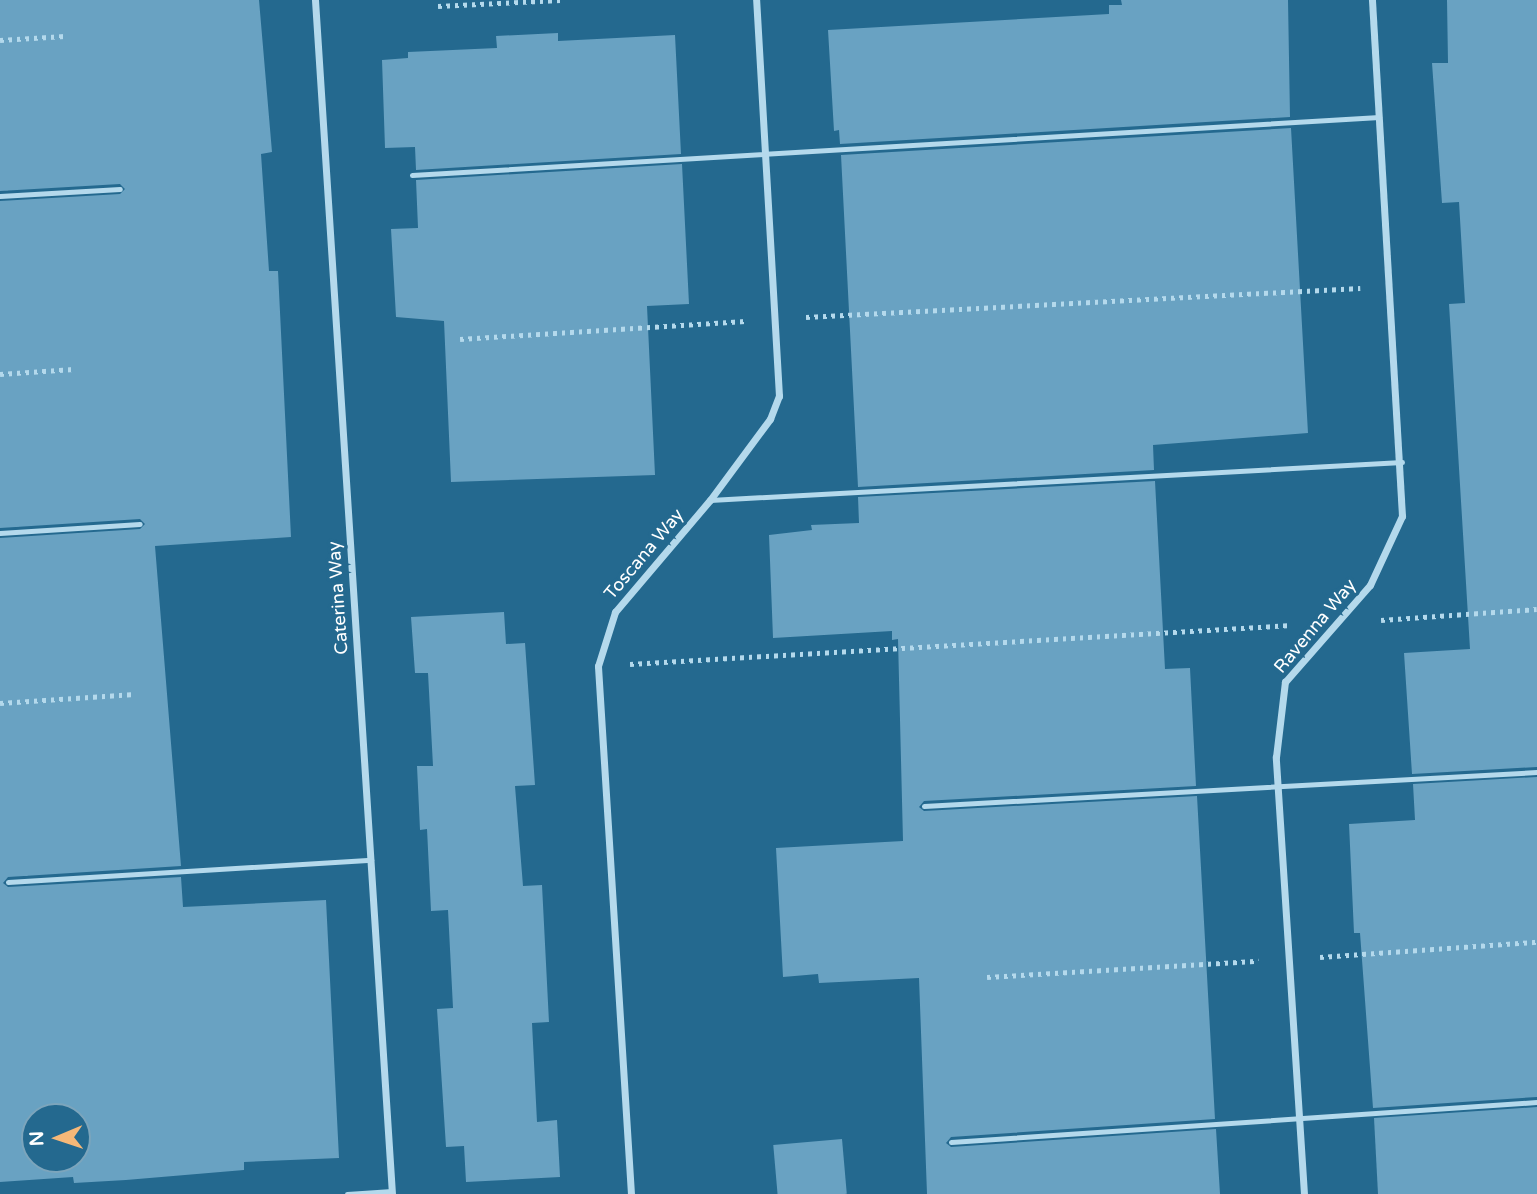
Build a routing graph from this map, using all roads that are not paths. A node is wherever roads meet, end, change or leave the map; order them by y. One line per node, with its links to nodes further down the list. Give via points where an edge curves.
1 (314, 0): 16 (street, Caterina Way)
2 (756, 0): 5 (street, Toscana Way)
3 (1372, 0): 4 (street, Ravenna Way)
4 (1379, 117): 5 (lane); 9 (street, Ravenna Way)
5 (766, 154): 6 (lane); 10 (street, Toscana Way, via 779,396 770,419)
6 (412, 175)
7 (120, 189): 8 (lane)
8 (0, 196)
9 (1402, 462): 10 (lane); 14 (street, Ravenna Way, via 1402,516 1370,585 1285,682 1276,757)
10 (710, 500): 23 (street, Toscana Way, via 615,612 598,666)
11 (140, 524): 12 (lane)
12 (0, 533)
13 (1537, 772): 14 (lane)
14 (1278, 784): 15 (lane); 19 (street, Ravenna Way)
15 (924, 806)
16 (371, 860): 17 (lane); 21 (street, Caterina Way)
17 (8, 882)
18 (1537, 1102): 19 (lane)
19 (1298, 1115): 20 (lane); 24 (street, Ravenna Way)
20 (951, 1142)
21 (392, 1192): 22 (lane)
22 (347, 1194)
23 (631, 1194)
24 (1304, 1194)

